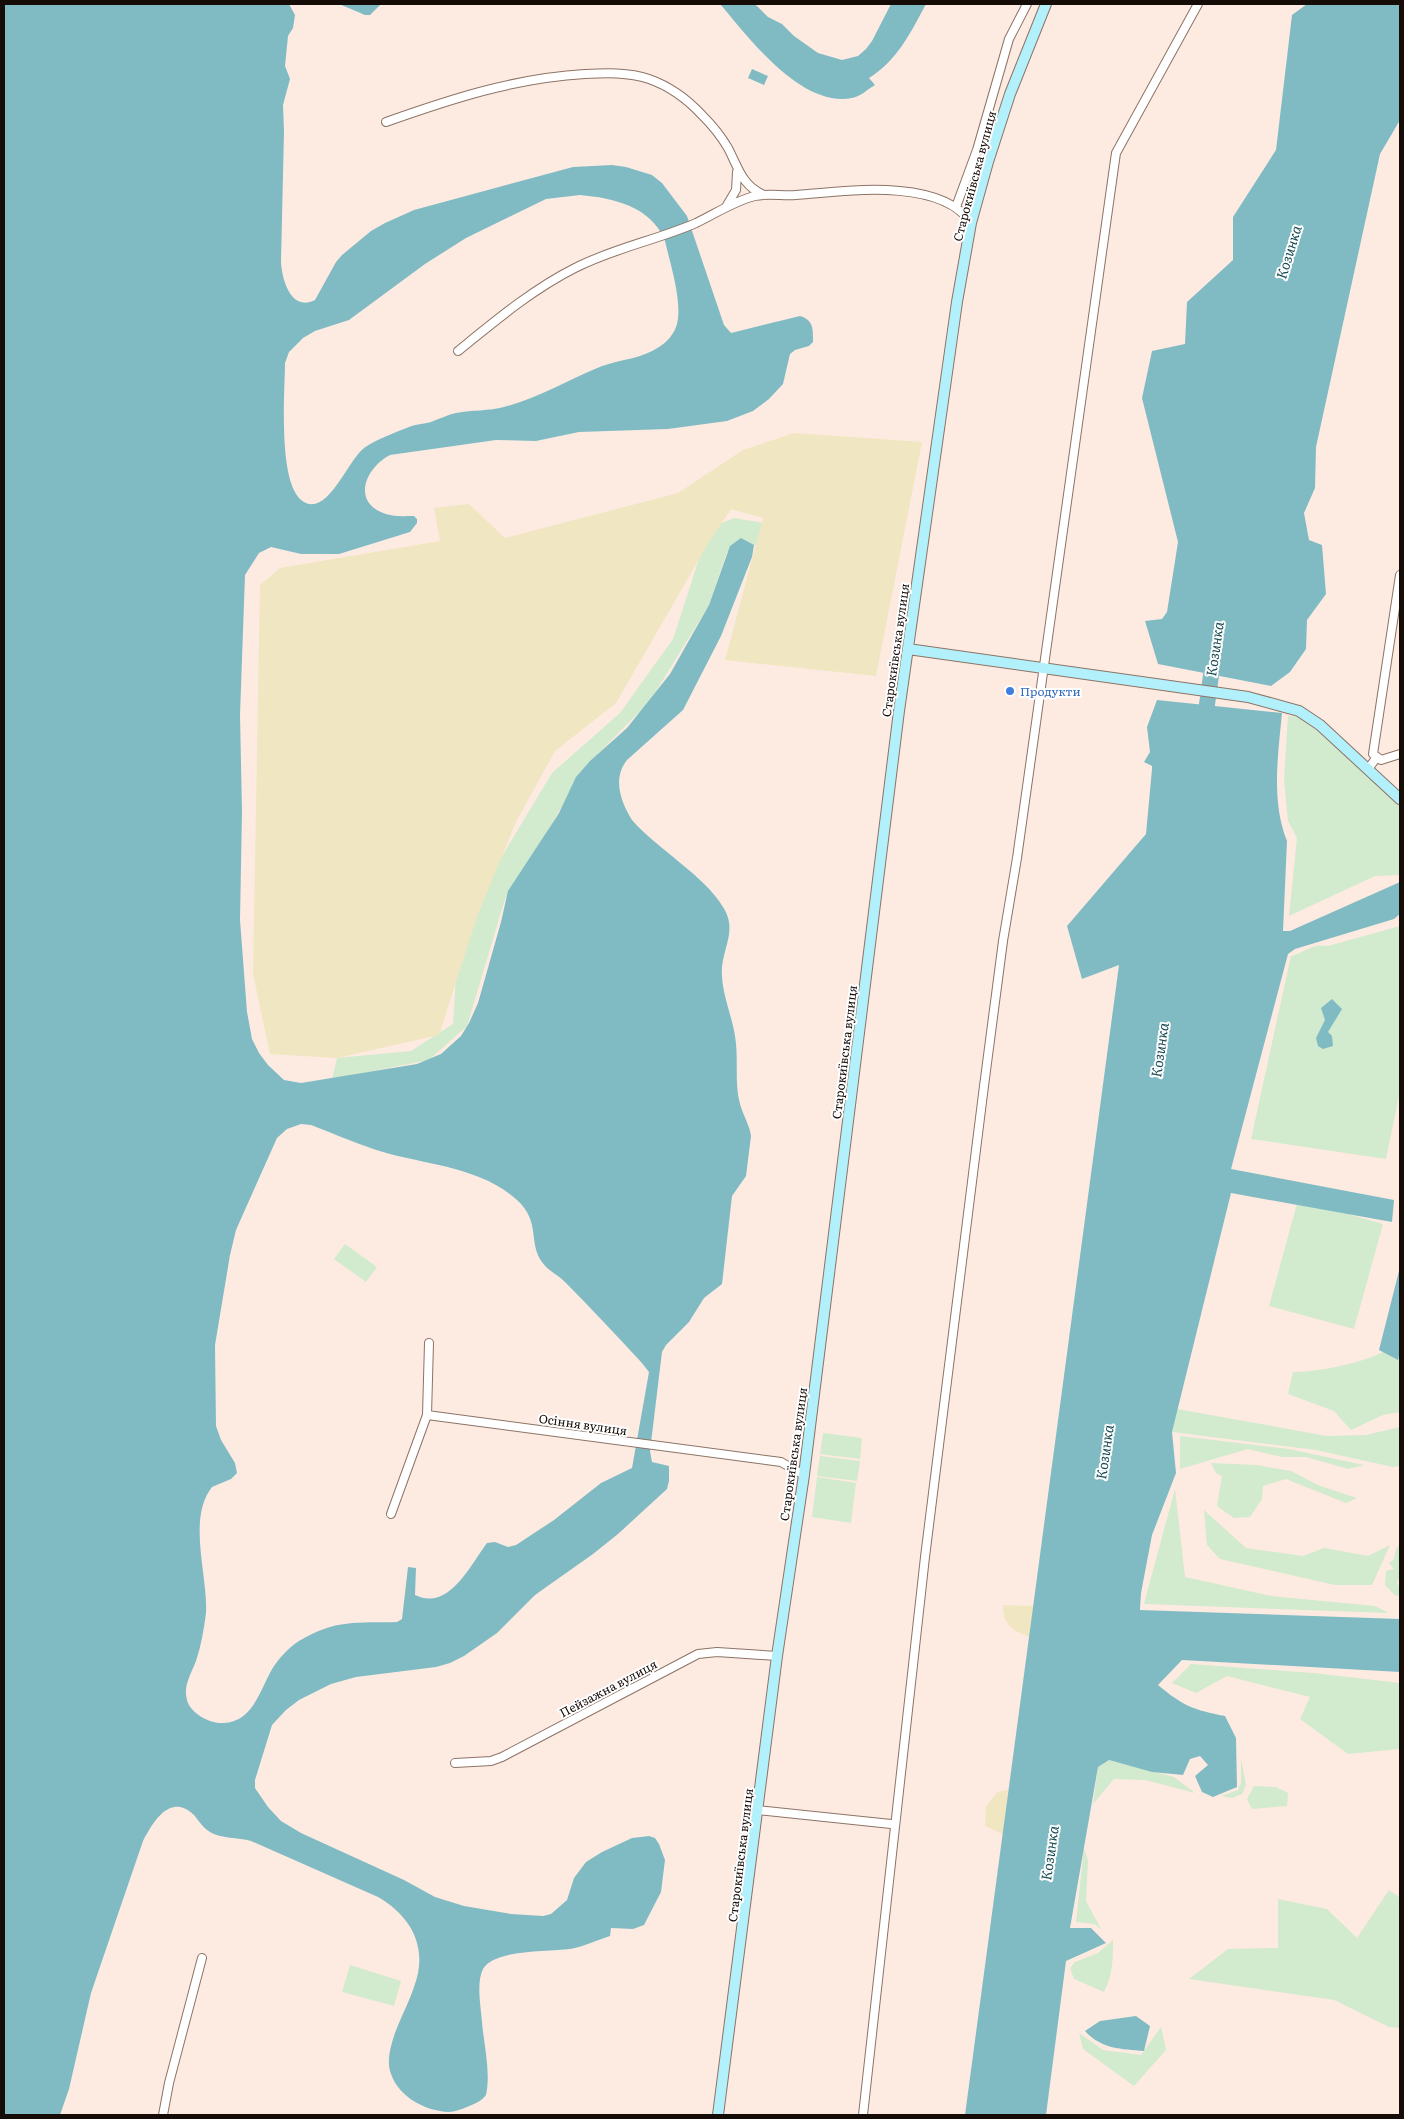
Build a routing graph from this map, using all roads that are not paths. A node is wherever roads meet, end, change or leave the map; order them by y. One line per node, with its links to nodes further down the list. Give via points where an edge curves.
1 (1027, 4): 7 (street, via 1009,39 977,150)
2 (1046, 4): 9 (street, Старокиївська вулиця, via 1001,120)
3 (1198, 4): 13 (street, via 1116,152)
4 (386, 122): 5 (street, via 510,84 578,74 626,74 651,80 691,105 721,137)
5 (736, 168): 6 (street, via 756,191); 8 (street, via 736,190)
6 (783, 196): 7 (street, via 883,190 941,200); 8 (street, via 754,196)
7 (956, 207): 9 (street)
8 (724, 208): 10 (street, via 696,222 574,268 529,296)
9 (972, 223): 12 (street, Старокиївська вулиця, via 957,302)
10 (458, 351)
11 (1400, 575): 15 (street, via 1373,754)
12 (908, 649): 13 (street); 20 (street, Старокиївська вулиця)
13 (1043, 669): 16 (street, via 1248,697 1300,711); 29 (street, via 984,1086 912,1666)
14 (1400, 754): 15 (street, via 1382,760)
15 (1378, 757): 16 (street)
16 (1368, 769): 17 (street)
17 (1400, 799)
18 (429, 1343): 19 (street)
19 (427, 1415): 20 (street, Осіння вулиця, via 781,1462); 21 (street)
20 (804, 1475): 22 (street, Старокиївська вулиця)
21 (391, 1514)
22 (777, 1656): 23 (street, Пейзажна вулиця, via 718,1652 698,1654 502,1757 491,1761); 24 (street, Старокиївська вулиця)
23 (455, 1763)
24 (758, 1810): 25 (street); 28 (street, Старокиївська вулиця)
25 (891, 1824)
26 (202, 1958): 27 (street)
27 (163, 2115)
28 (718, 2115)
29 (863, 2115)

